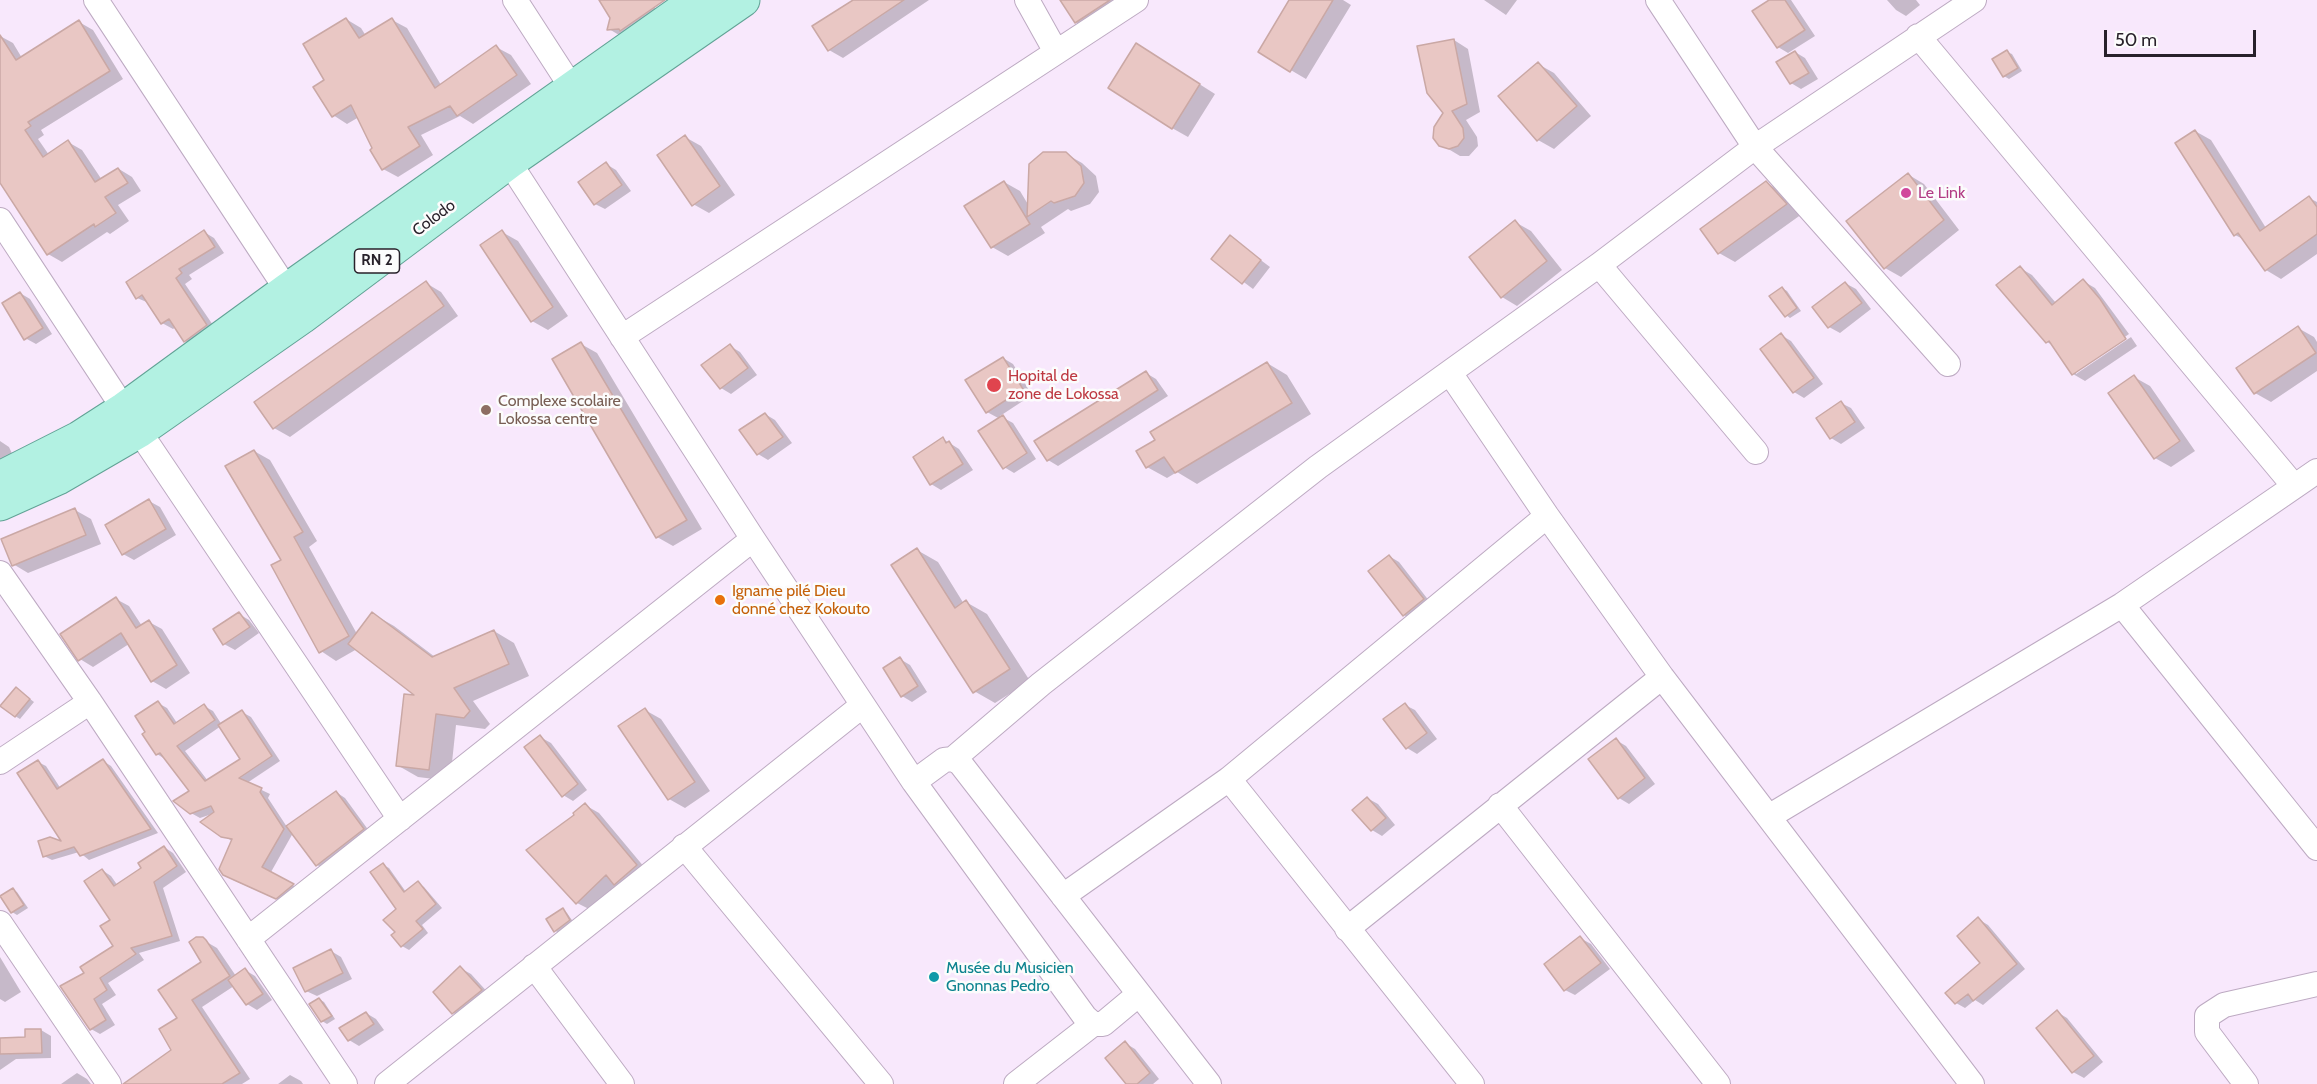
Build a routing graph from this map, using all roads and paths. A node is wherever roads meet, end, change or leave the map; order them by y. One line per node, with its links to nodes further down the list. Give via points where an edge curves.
1 (96, 0): 16 (street)
2 (515, 0): 11 (street)
3 (698, 0): 11 (main road, Colodo / RN 2)
4 (743, 0): 13 (main road, Colodo / RN 2)
5 (1027, 0): 10 (street)
6 (1136, 0): 10 (street)
7 (1658, 0): 12 (street)
8 (1974, 0): 9 (street)
9 (1918, 36): 12 (street); 24 (street)
10 (1056, 52): 17 (street)
11 (572, 88): 16 (main road, Colodo / RN 2)
12 (1755, 147): 15 (street); 18 (street)
13 (509, 162): 17 (street); 20 (main road, Colodo / RN 2, via 302,316 226,368)
14 (0, 220): 20 (street)
15 (1599, 265): 19 (street); 21 (street)
16 (287, 290): 20 (main road, Colodo / RN 2)
17 (622, 337): 27 (street)
18 (1948, 364)
19 (1450, 373): 26 (street); 33 (street, via 1318,467 1041,684)
20 (132, 420): 23 (main road, Colodo / RN 2, via 79,438); 25 (main road, Colodo / RN 2, via 57,478); 39 (street)
21 (1756, 452)
22 (2317, 471): 24 (street)
23 (0, 478)
24 (2294, 486): 29 (street)
25 (0, 504)
26 (1547, 516): 30 (street); 35 (street)
27 (753, 539): 32 (street); 39 (street)
28 (0, 573): 31 (street)
29 (2122, 605): 38 (street); 41 (street)
30 (1662, 676): 37 (street); 38 (street)
31 (90, 702): 34 (street); 45 (street)
32 (863, 705): 36 (street); 40 (street)
33 (953, 759): 36 (street, via 944,760); 42 (street)
34 (0, 762)
35 (1229, 779): 42 (street); 44 (street)
36 (914, 782): 49 (street)
37 (1500, 805): 44 (street); 58 (street)
38 (1770, 816): 59 (street)
39 (400, 819): 45 (street)
40 (684, 846): 46 (street); 54 (street)
41 (2317, 848)
42 (1063, 896): 48 (street)
43 (0, 923): 50 (street)
44 (1347, 929): 57 (street)
45 (248, 939): 51 (street)
46 (534, 966): 52 (street); 53 (street)
47 (2317, 984): 60 (street, via 2224,1005 2207,1016 2207,1032)
48 (1139, 994): 49 (street, via 1103,1024); 56 (street)
49 (1093, 1024): 55 (street)
50 (109, 1084)
51 (345, 1084)
52 (387, 1084)
53 (622, 1084)
54 (881, 1084)
55 (1016, 1084)
56 (1209, 1084)
57 (1472, 1084)
58 (1718, 1084)
59 (1972, 1084)
60 (2246, 1084)

